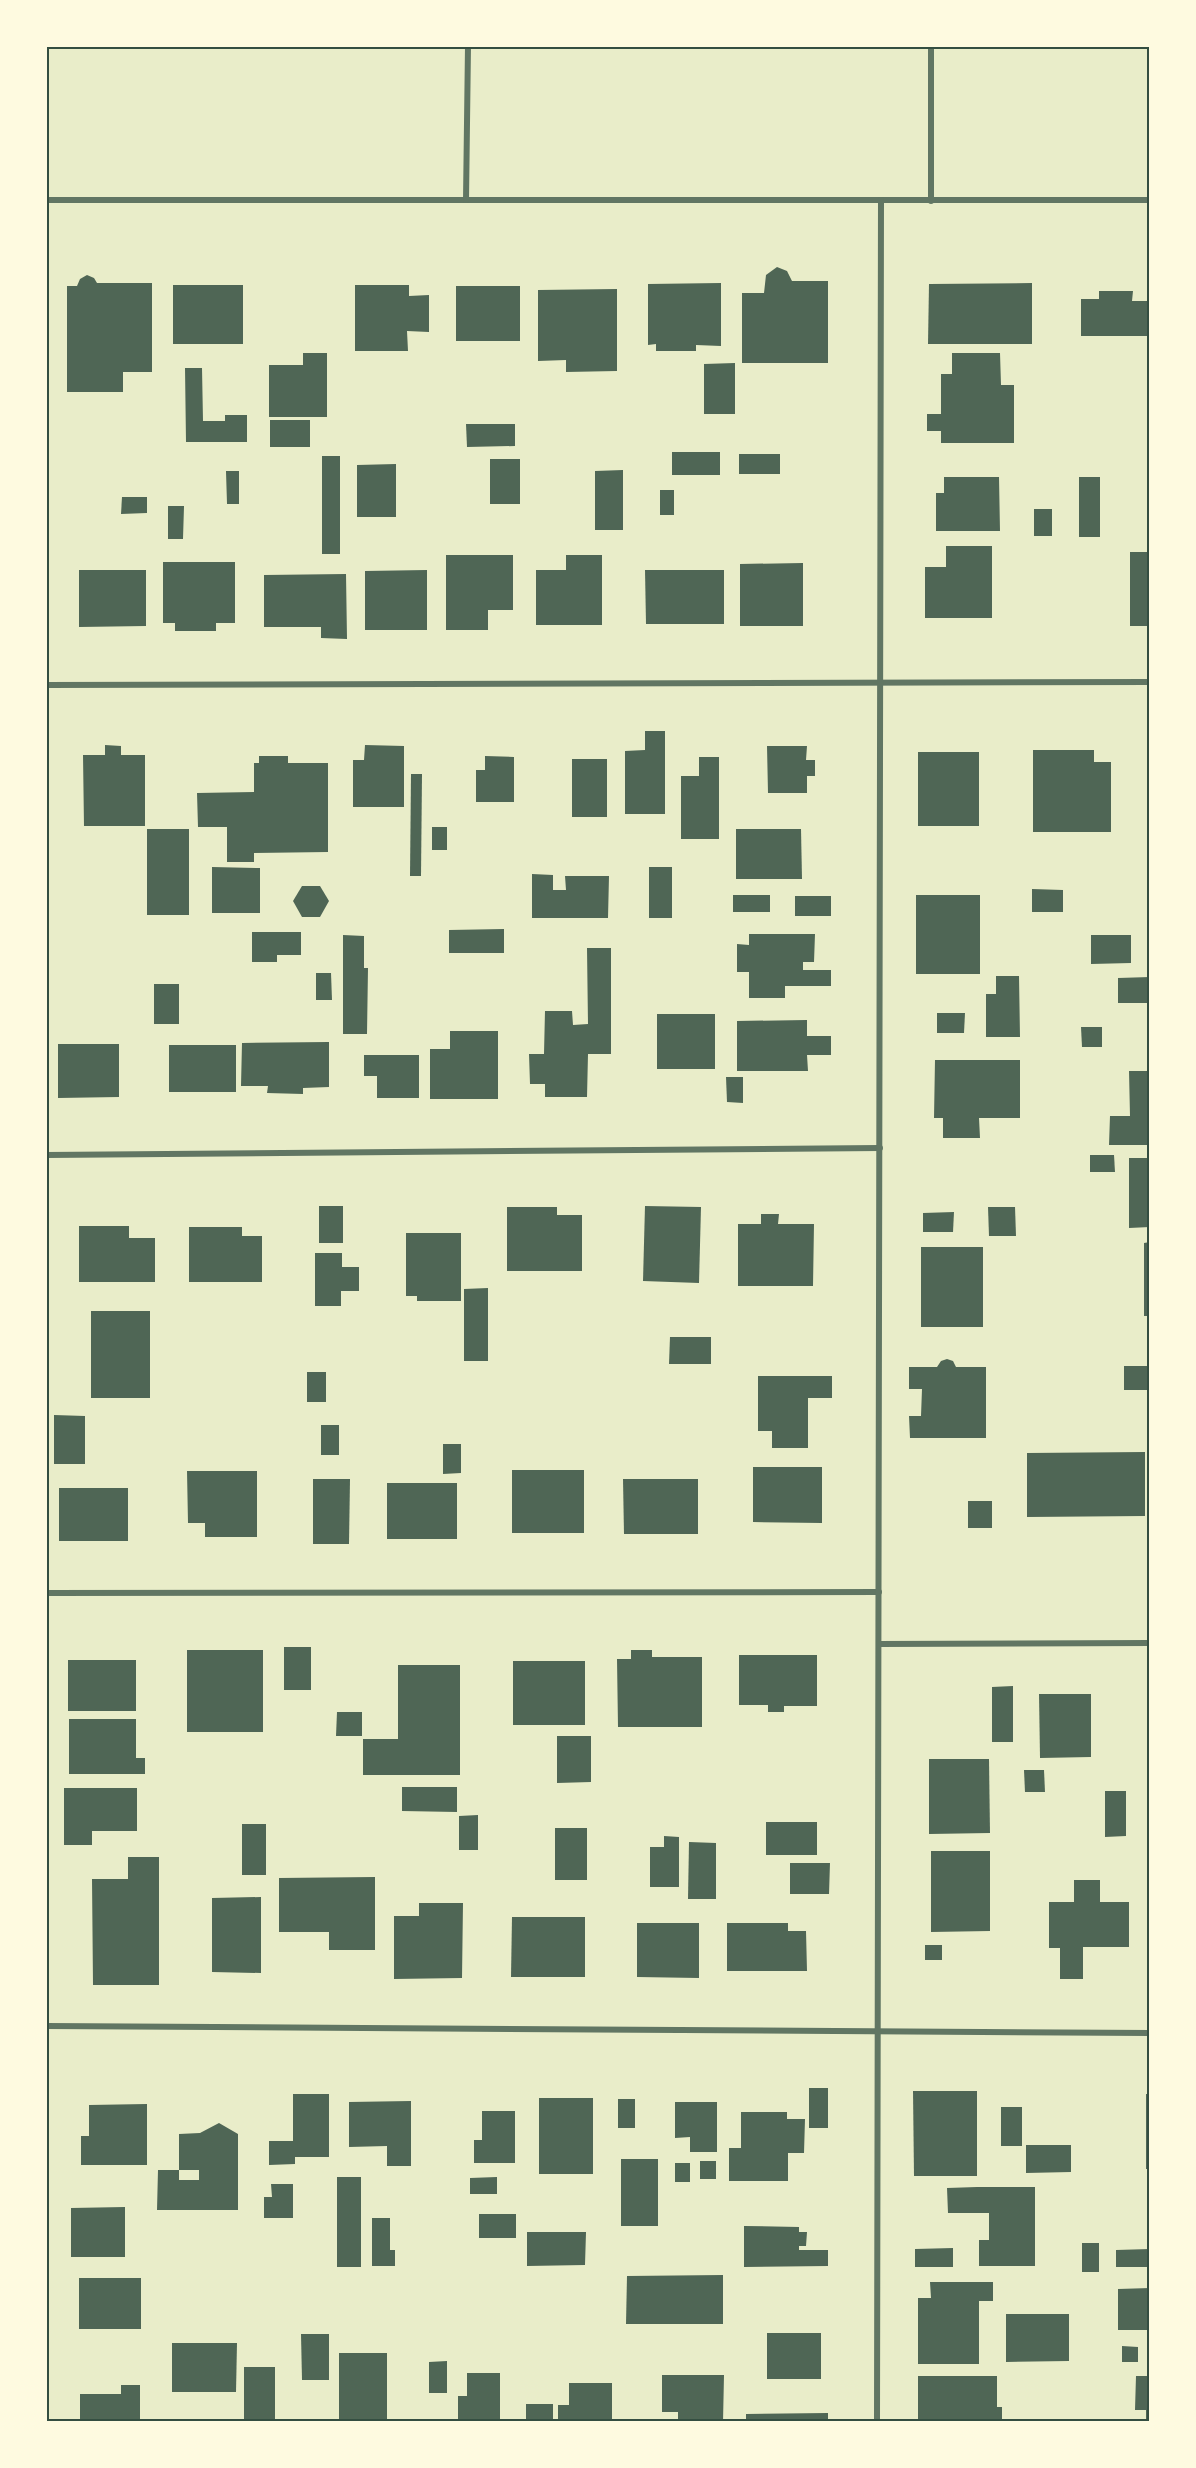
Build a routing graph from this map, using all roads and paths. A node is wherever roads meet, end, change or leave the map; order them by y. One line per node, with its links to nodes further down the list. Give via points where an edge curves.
1 (468, 46): 4 (street)
2 (931, 46): 6 (street)
3 (46, 200): 4 (street)
4 (466, 200): 5 (street)
5 (881, 200): 6 (street); 8 (street)
6 (931, 201): 7 (street)
7 (1149, 201)
8 (880, 682): 9 (street); 10 (street); 11 (street)
9 (1149, 682)
10 (46, 685)
11 (880, 1148): 12 (street); 13 (street)
12 (46, 1155)
13 (879, 1592): 14 (street); 16 (street)
14 (46, 1593)
15 (1149, 1643): 16 (street)
16 (879, 1644): 18 (street)
17 (46, 2026): 18 (street)
18 (876, 2031): 19 (street); 20 (street)
19 (1149, 2033)
20 (877, 2421)

